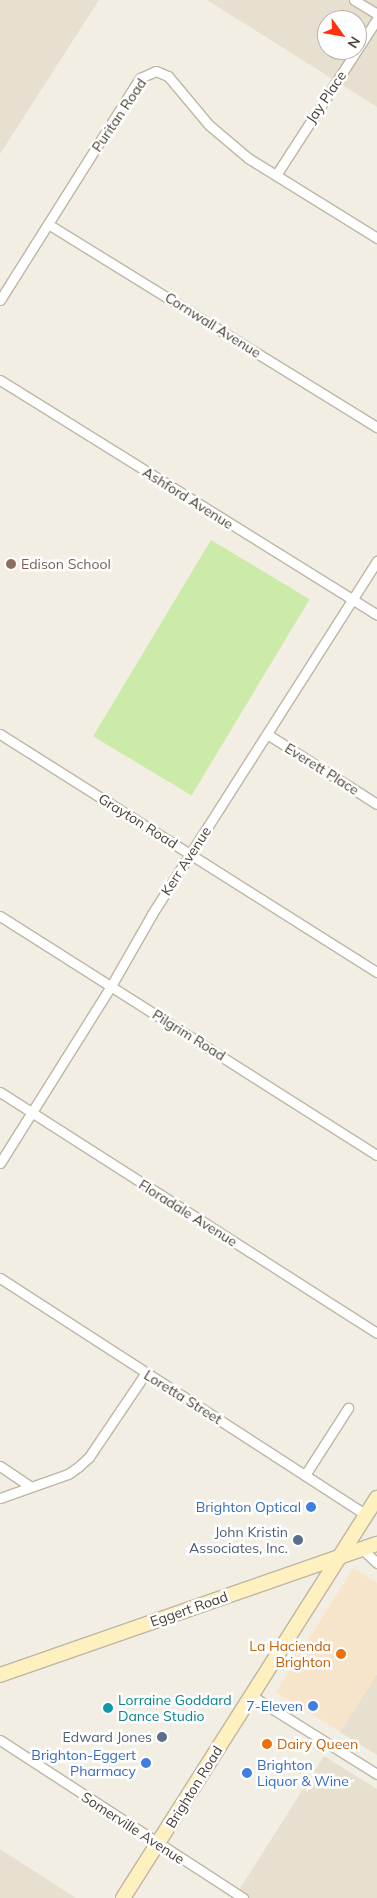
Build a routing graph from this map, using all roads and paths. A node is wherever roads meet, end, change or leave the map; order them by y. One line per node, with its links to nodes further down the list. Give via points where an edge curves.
1 (354, 0): 2 (street)
2 (377, 14)
3 (377, 19): 4 (street, Jay Place)
4 (276, 175): 5 (street, Puritan Road, via 224,139 168,76 156,71 140,78); 6 (street, Puritan Road)
5 (48, 224): 7 (street, Puritan Road); 9 (street, Cornwall Avenue)
6 (377, 238)
7 (0, 300)
8 (0, 380): 11 (street, Ashford Avenue)
9 (377, 426)
10 (377, 562): 11 (street, Kerr Avenue)
11 (352, 600): 12 (street, Ashford Avenue); 14 (street, Kerr Avenue)
12 (377, 615)
13 (0, 734): 16 (street, Grayton Road)
14 (267, 734): 15 (street, Everett Place); 16 (street, Kerr Avenue)
15 (377, 804)
16 (190, 854): 18 (street, Grayton Road); 19 (street, Kerr Avenue)
17 (0, 916): 19 (street, Pilgrim Road)
18 (377, 972)
19 (110, 986): 21 (street, Kerr Avenue); 22 (street, Pilgrim Road)
20 (0, 1092): 21 (street, Floradale Avenue)
21 (32, 1113): 23 (street, Kerr Avenue); 25 (street, Floradale Avenue)
22 (377, 1155)
23 (0, 1163)
24 (0, 1278): 26 (street, Loretta Street)
25 (377, 1333)
26 (145, 1374): 29 (street, Loretta Street); 30 (street, via 89,1457 68,1474)
27 (348, 1408): 29 (street)
28 (0, 1466): 30 (street)
29 (304, 1475): 33 (street, Loretta Street)
30 (31, 1487): 31 (street)
31 (0, 1498)
32 (377, 1498): 33 (street, Brighton Road)
33 (367, 1515): 36 (street, Brighton Road)
34 (377, 1544): 35 (street, Eggert Road)
35 (362, 1549): 36 (street, Eggert Road); 37 (street)
36 (341, 1556): 38 (street, Eggert Road); 39 (street, Brighton Road)
37 (377, 1563)
38 (0, 1675)
39 (252, 1696): 41 (street); 42 (street, Brighton Road)
40 (0, 1740): 42 (street, Somerville Avenue)
41 (377, 1774)
42 (157, 1844): 43 (street, Brighton Road); 44 (street, Somerville Avenue)
43 (123, 1898)
44 (243, 1898)

